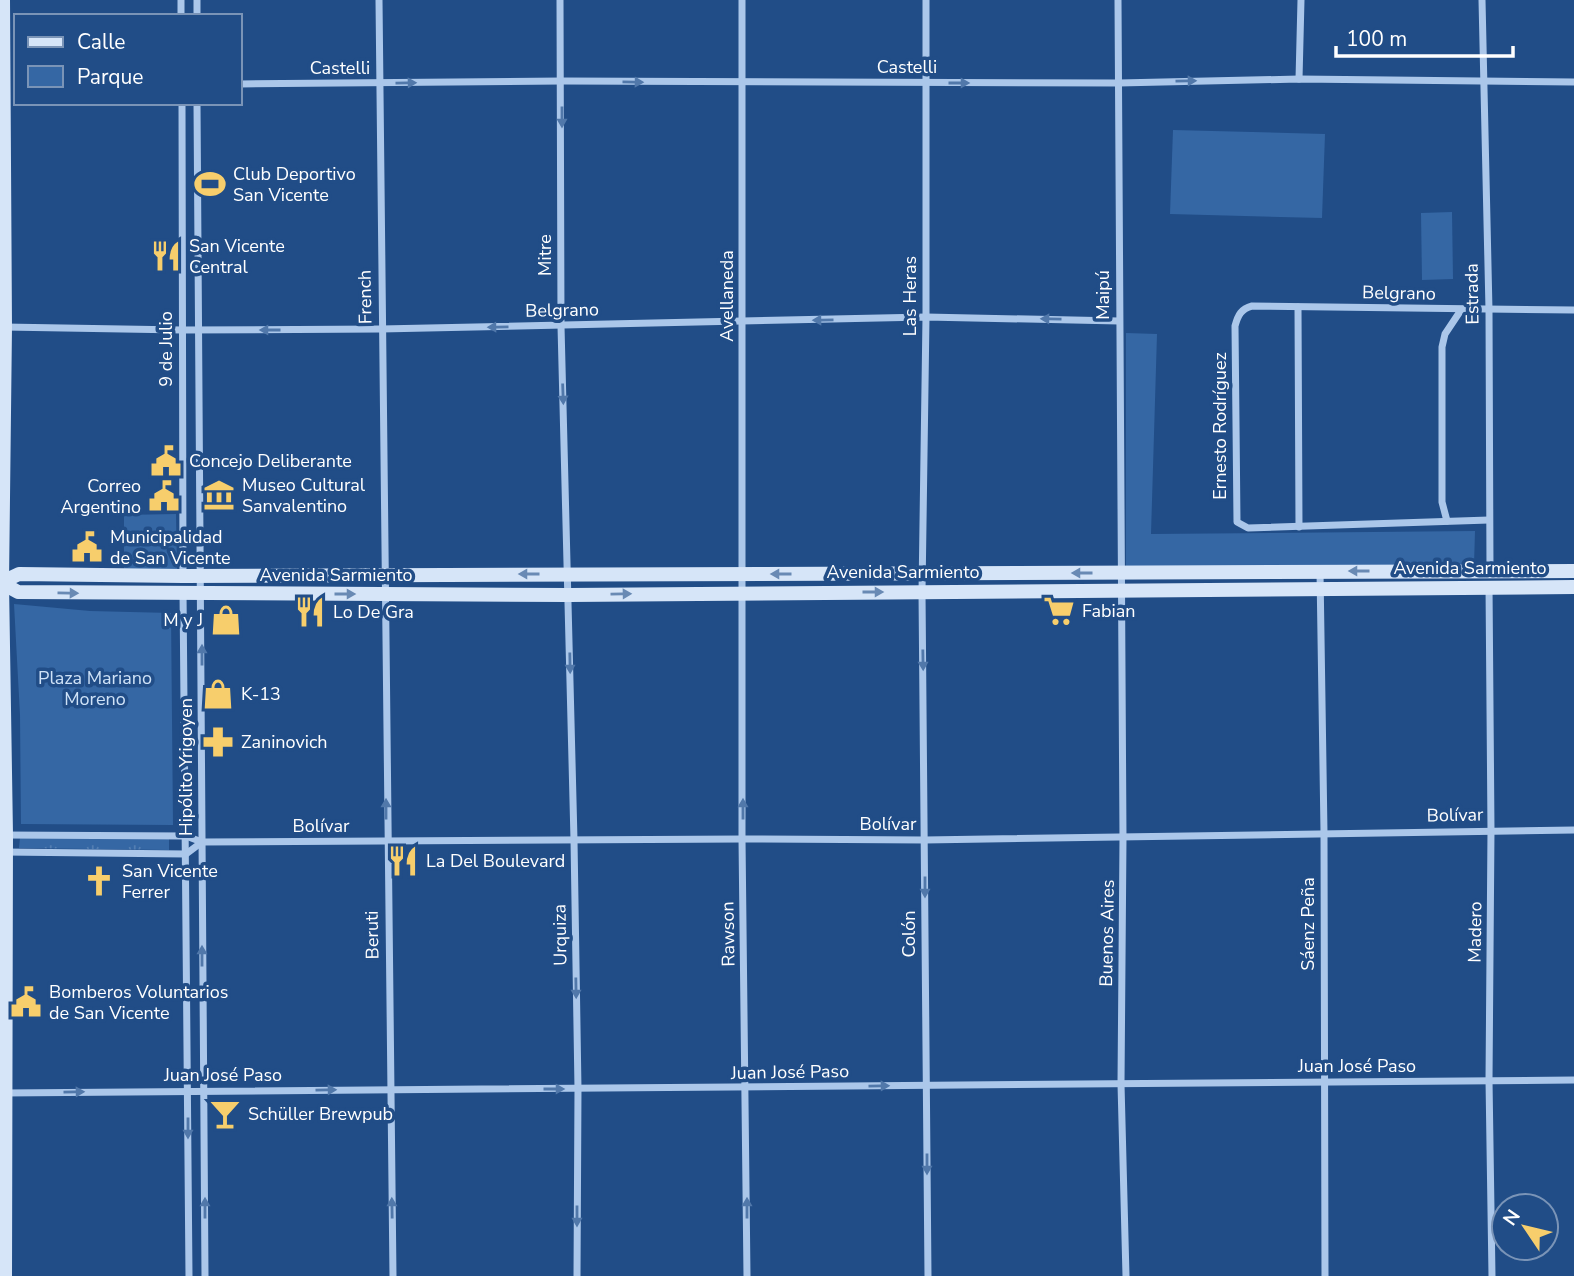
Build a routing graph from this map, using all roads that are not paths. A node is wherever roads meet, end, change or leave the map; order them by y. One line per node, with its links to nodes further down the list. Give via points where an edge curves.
1 (3, 0): 18 (main road)
2 (379, 0): 14 (street, French)
3 (560, 0): 10 (street, Mitre)
4 (742, 0): 15 (street, Avellaneda)
5 (926, 0): 11 (street, Las Heras)
6 (1118, 0): 16 (street, Maipú)
7 (1301, 0): 9 (street)
8 (1482, 0): 12 (street, Estrada)
9 (1299, 79): 12 (street, Castelli); 16 (street, Castelli, one-way to 9)
10 (562, 81): 14 (street, Castelli, one-way to 10); 15 (street, Castelli, one-way to 15); 28 (street, Mitre, one-way to 28)
11 (926, 82): 15 (street, Castelli); 16 (street, Castelli, one-way to 16); 25 (street, Las Heras)
12 (1482, 82): 13 (street, Castelli); 23 (street, Estrada)
13 (1574, 82)
14 (379, 83): 17 (street, Castelli); 31 (street, French)
15 (741, 83): 27 (street, Avellaneda)
16 (1119, 83): 26 (street, Maipú)
17 (242, 84)
18 (7, 85): 30 (main road)
19 (181, 105): 32 (street, 9 de Julio)
20 (197, 105): 33 (street, 9 de Julio)
21 (1298, 307): 22 (street, Belgrano); 29 (street, Belgrano, via 1245,308); 36 (street)
22 (1461, 310): 23 (street, Belgrano); 35 (street, via 1442,347 1442,502)
23 (1489, 310): 24 (street, Belgrano); 34 (street, Estrada)
24 (1574, 310)
25 (926, 317): 26 (street, Belgrano, one-way to 25); 27 (street, Belgrano, one-way to 27); 41 (street, Las Heras)
26 (1119, 321): 39 (street, Maipú)
27 (743, 322): 28 (street, Belgrano); 43 (street, Avellaneda)
28 (561, 326): 31 (street, Belgrano, one-way to 31); 42 (street, Mitre, one-way to 42)
29 (1235, 326): 36 (street, Ernesto Rodríguez, via 1237,522 1248,528)
30 (2, 327): 32 (street, Belgrano); 47 (main road)
31 (381, 329): 33 (street, Belgrano, one-way to 33); 45 (street, French)
32 (182, 330): 33 (street, Belgrano); 46 (street, 9 de Julio)
33 (198, 330): 44 (street, 9 de Julio)
34 (1489, 520): 35 (street); 37 (street, Estrada)
35 (1447, 521): 36 (street)
36 (1299, 527)
37 (1490, 570): 38 (main road, Avenida Sarmiento); 40 (main road, Avenida Sarmiento, one-way to 40); 49 (street, Estrada)
38 (1574, 571)
39 (1122, 572): 40 (main road, Avenida Sarmiento); 41 (main road, Avenida Sarmiento, one-way to 41); 51 (street, Maipú)
40 (1320, 572): 50 (street, Sáenz Peña)
41 (923, 573): 43 (main road, Avenida Sarmiento, one-way to 43); 53 (street, Las Heras)
42 (568, 574): 43 (main road, Avenida Sarmiento); 45 (main road, Avenida Sarmiento, one-way to 45); 57 (street, Mitre)
43 (743, 574): 52 (street, Avellaneda)
44 (201, 575): 45 (main road, Avenida Sarmiento); 46 (main road, Avenida Sarmiento); 56 (street, 9 de Julio)
45 (385, 575): 54 (street, French)
46 (183, 576): 47 (main road, Avenida Sarmiento, via 19,574); 55 (street, 9 de Julio)
47 (1, 583): 55 (main road, Avenida Sarmiento, one-way to 55, via 18,593); 61 (main road)
48 (1574, 587): 49 (main road, Avenida Sarmiento)
49 (1489, 588): 50 (main road, Avenida Sarmiento); 58 (street, Madero)
50 (1320, 589): 51 (main road, Avenida Sarmiento); 60 (street, Sáenz Peña)
51 (1122, 590): 53 (main road, Avenida Sarmiento); 63 (street, Buenos Aires)
52 (743, 592): 53 (main road, Avenida Sarmiento, one-way to 53); 57 (main road, Avenida Sarmiento, one-way to 52); 64 (street, Rawson, one-way to 52)
53 (922, 592): 66 (street, Colón, one-way to 66)
54 (385, 593): 56 (main road, Avenida Sarmiento, one-way to 54); 57 (main road, Avenida Sarmiento); 68 (street, Beruti, one-way to 54)
55 (183, 594): 56 (main road, Avenida Sarmiento); 62 (street, Hipólito Yrigoyen)
56 (201, 594): 67 (street, Hipólito Yrigoyen, one-way to 56)
57 (569, 594): 65 (street, Urquiza, one-way to 65)
58 (1491, 830): 59 (street, Bolívar); 60 (street, Bolívar); 71 (street, Madero)
59 (1574, 830)
60 (1324, 832): 63 (street, Bolívar); 73 (street, Sáenz Peña)
61 (3, 835): 62 (street, Bolívar); 69 (main road)
62 (186, 836): 67 (street, Bolívar); 70 (street, Hipólito Yrigoyen)
63 (1124, 838): 66 (street, Bolívar); 74 (street, Buenos Aires)
64 (743, 839): 65 (street, Bolívar); 66 (street, Bolívar); 78 (street, Rawson)
65 (574, 840): 68 (street, Bolívar); 77 (street, Urquiza, one-way to 77)
66 (925, 840): 75 (street, Colón, one-way to 75)
67 (202, 842): 68 (street, Bolívar); 70 (street); 80 (street, Hipólito Yrigoyen, one-way to 67)
68 (387, 842): 76 (street, Beruti)
69 (3, 852): 70 (street); 81 (main road)
70 (186, 854): 79 (street, Hipólito Yrigoyen)
71 (1489, 1080): 72 (street, Juan José Paso); 73 (street, Juan José Paso); 91 (street, Madero)
72 (1574, 1080)
73 (1325, 1081): 74 (street, Juan José Paso); 90 (street, Sáenz Peña)
74 (1121, 1084): 75 (street, Juan José Paso); 89 (street, Buenos Aires)
75 (926, 1086): 78 (street, Juan José Paso, one-way to 75); 88 (street, Colón, one-way to 88)
76 (390, 1089): 77 (street, Juan José Paso, one-way to 77); 80 (street, Juan José Paso, one-way to 76); 85 (street, Beruti, one-way to 76)
77 (578, 1089): 78 (street, Juan José Paso); 86 (street, Urquiza, one-way to 86)
78 (746, 1089): 87 (street, Rawson, one-way to 78)
79 (188, 1091): 80 (street, Juan José Paso); 81 (street, Juan José Paso, one-way to 79); 83 (street, Hipólito Yrigoyen, one-way to 83)
80 (204, 1091): 84 (street, Hipólito Yrigoyen, one-way to 80)
81 (3, 1093): 82 (main road)
82 (5, 1276)
83 (189, 1276)
84 (205, 1276)
85 (393, 1276)
86 (577, 1276)
87 (747, 1276)
88 (928, 1276)
89 (1126, 1276)
90 (1325, 1276)
91 (1492, 1276)

